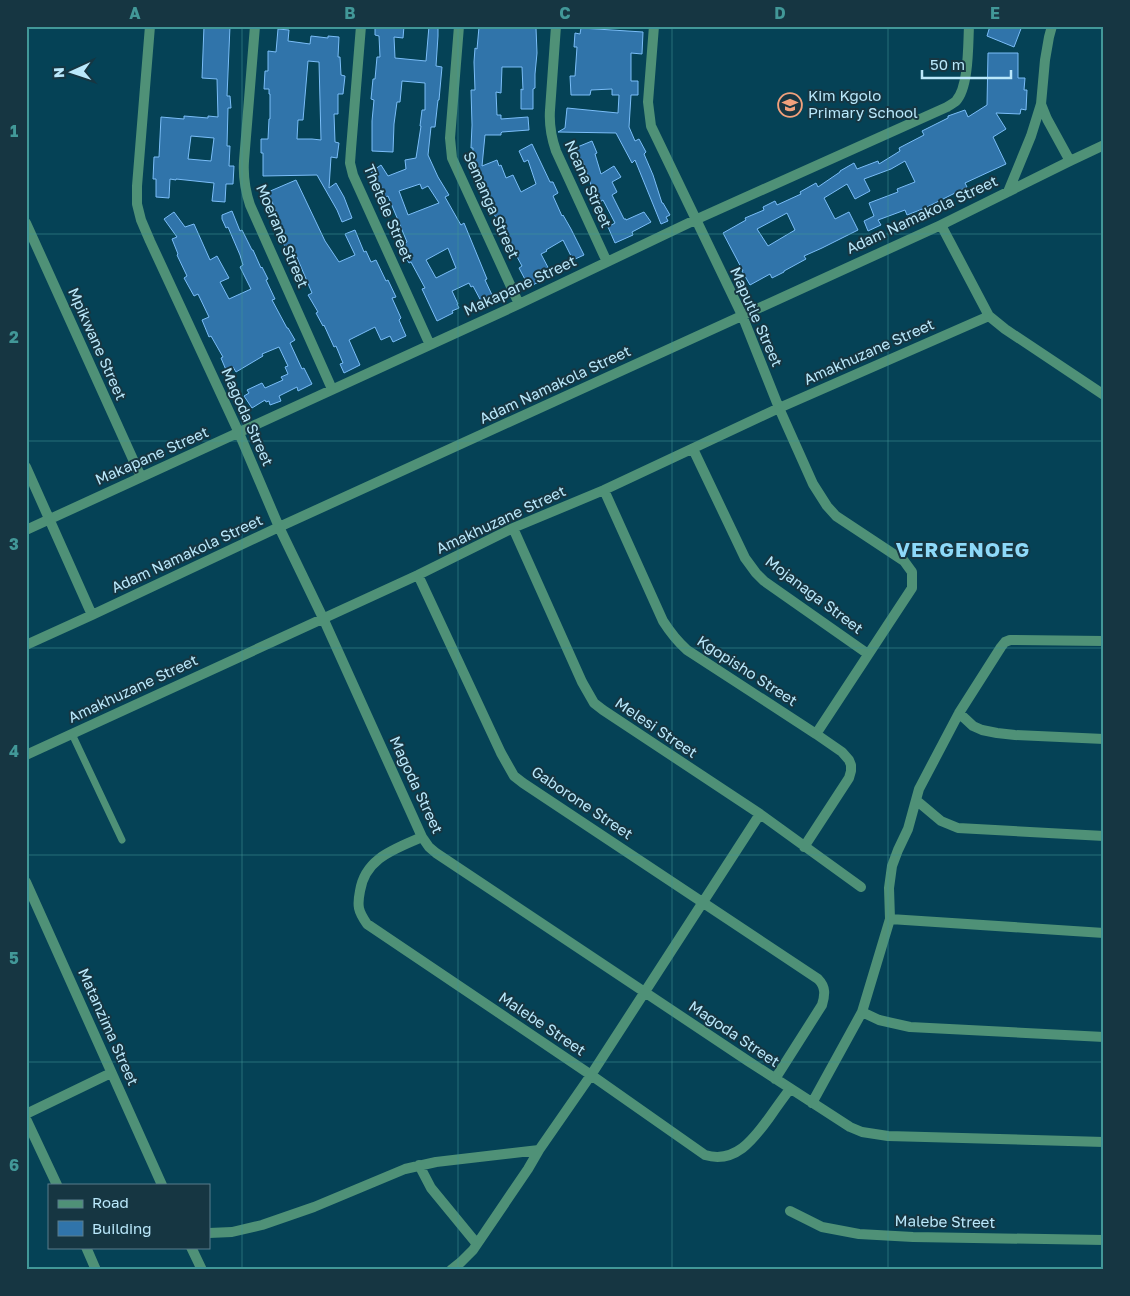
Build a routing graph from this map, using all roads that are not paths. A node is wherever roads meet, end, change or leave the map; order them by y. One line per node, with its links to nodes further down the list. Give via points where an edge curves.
1 (150, 26): 24 (street, Magoda Street, via 137,204 150,241)
2 (255, 26): 21 (street, Moerane Street, via 243,168 245,190)
3 (361, 26): 20 (street, Thetele Street, via 350,163)
4 (460, 26): 17 (street, Semanga Street, via 450,138 452,158)
5 (556, 26): 16 (street, Ncana Street, via 550,110 552,140)
6 (654, 26): 13 (street, Maputle Street, via 648,102 651,126)
7 (969, 26): 13 (street, Makapane Street, via 964,84 956,101)
8 (1052, 26): 9 (street)
9 (1041, 104): 11 (street); 12 (street)
10 (1099, 148): 11 (street, Adam Namakola Street)
11 (1070, 161): 12 (street, Adam Namakola Street)
12 (1008, 192): 15 (street, Adam Namakola Street)
13 (695, 220): 16 (street, Makapane Street); 18 (street, Maputle Street)
14 (26, 223): 27 (street, Mpikwane Street)
15 (941, 225): 18 (street, Adam Namakola Street); 19 (street)
16 (607, 262): 17 (street, Makapane Street)
17 (519, 304): 20 (street, Makapane Street)
18 (742, 315): 23 (street, Maputle Street); 30 (street, Adam Namakola Street)
19 (989, 316): 22 (street); 23 (street, Amakhuzane Street)
20 (430, 345): 21 (street, Makapane Street)
21 (332, 389): 24 (street, Makapane Street)
22 (1104, 395)
23 (779, 408): 25 (street, Amakhuzane Street); 38 (street, Maputle Street, via 813,484 827,506 836,516 904,561 912,572 912,588)
24 (239, 433): 27 (street, Makapane Street); 30 (street, Magoda Street)
25 (693, 449): 28 (street, Amakhuzane Street); 38 (street, Mojanaga Street, via 744,558 756,573)
26 (26, 468): 29 (street)
27 (141, 477): 29 (street, Makapane Street)
28 (604, 490): 31 (street, Amakhuzane Street); 41 (street, Kgopisho Street, via 663,621 678,643)
29 (50, 519): 32 (street, Makapane Street); 34 (street)
30 (279, 527): 34 (street, Adam Namakola Street); 35 (street, Magoda Street)
31 (513, 528): 33 (street, Amakhuzane Street); 45 (street, Melesi Street, via 594,703)
32 (26, 530)
33 (418, 575): 35 (street, Amakhuzane Street); 52 (street, Gaborone Street, via 500,753 514,776)
34 (92, 615): 37 (street, Adam Namakola Street)
35 (323, 618): 40 (street, Amakhuzane Street); 47 (street, Magoda Street)
36 (1104, 641): 39 (street, via 1005,642)
37 (26, 645)
38 (868, 654): 41 (street)
39 (959, 713): 42 (street, via 973,726 997,733); 44 (street)
40 (72, 734): 43 (street, Amakhuzane Street); 48 (lane)
41 (816, 734): 49 (street, Kgopisho Street, via 846,756 851,771)
42 (1104, 739)
43 (26, 755)
44 (916, 800): 46 (street, via 941,821 958,828); 53 (street, via 892,866)
45 (760, 814): 49 (street, Melesi Street); 52 (street)
46 (1104, 836)
47 (422, 837): 55 (street, Magoda Street, via 436,854); 59 (street, Malebe Street, via 378,858 368,869 361,884 358,909 367,924)
48 (122, 840)
49 (804, 847): 51 (street, Melesi Street)
50 (26, 882): 58 (street, Matanzima Street)
51 (861, 887)
52 (703, 902): 55 (street); 60 (street, Gaborone Street, via 823,984 822,1005)
53 (890, 919): 54 (street); 56 (street)
54 (1104, 933)
55 (644, 992): 59 (street); 60 (street, Magoda Street)
56 (862, 1012): 57 (street, via 879,1020 910,1027); 62 (street)
57 (1104, 1036)
58 (111, 1073): 63 (street); 69 (street, Matanzima Street)
59 (591, 1074): 61 (street, Malebe Street, via 705,1155 717,1157 743,1148); 66 (street)
60 (775, 1079): 61 (street, Magoda Street)
61 (790, 1089): 62 (street, Magoda Street)
62 (812, 1103): 65 (street, Magoda Street, via 850,1127 873,1134)
63 (26, 1114)
64 (26, 1119): 68 (street)
65 (1104, 1142)
66 (539, 1150): 67 (street); 73 (street)
67 (420, 1165): 71 (street, via 405,1168 314,1207 262,1225); 73 (street, via 431,1188)
68 (56, 1184)
69 (162, 1184)
70 (790, 1211): 72 (street, Malebe Street, via 822,1227 858,1234)
71 (210, 1233)
72 (1104, 1240)
73 (477, 1244): 78 (street)
74 (86, 1248): 76 (street)
75 (191, 1248): 77 (street)
76 (96, 1270)
77 (202, 1270)
78 (451, 1270)

